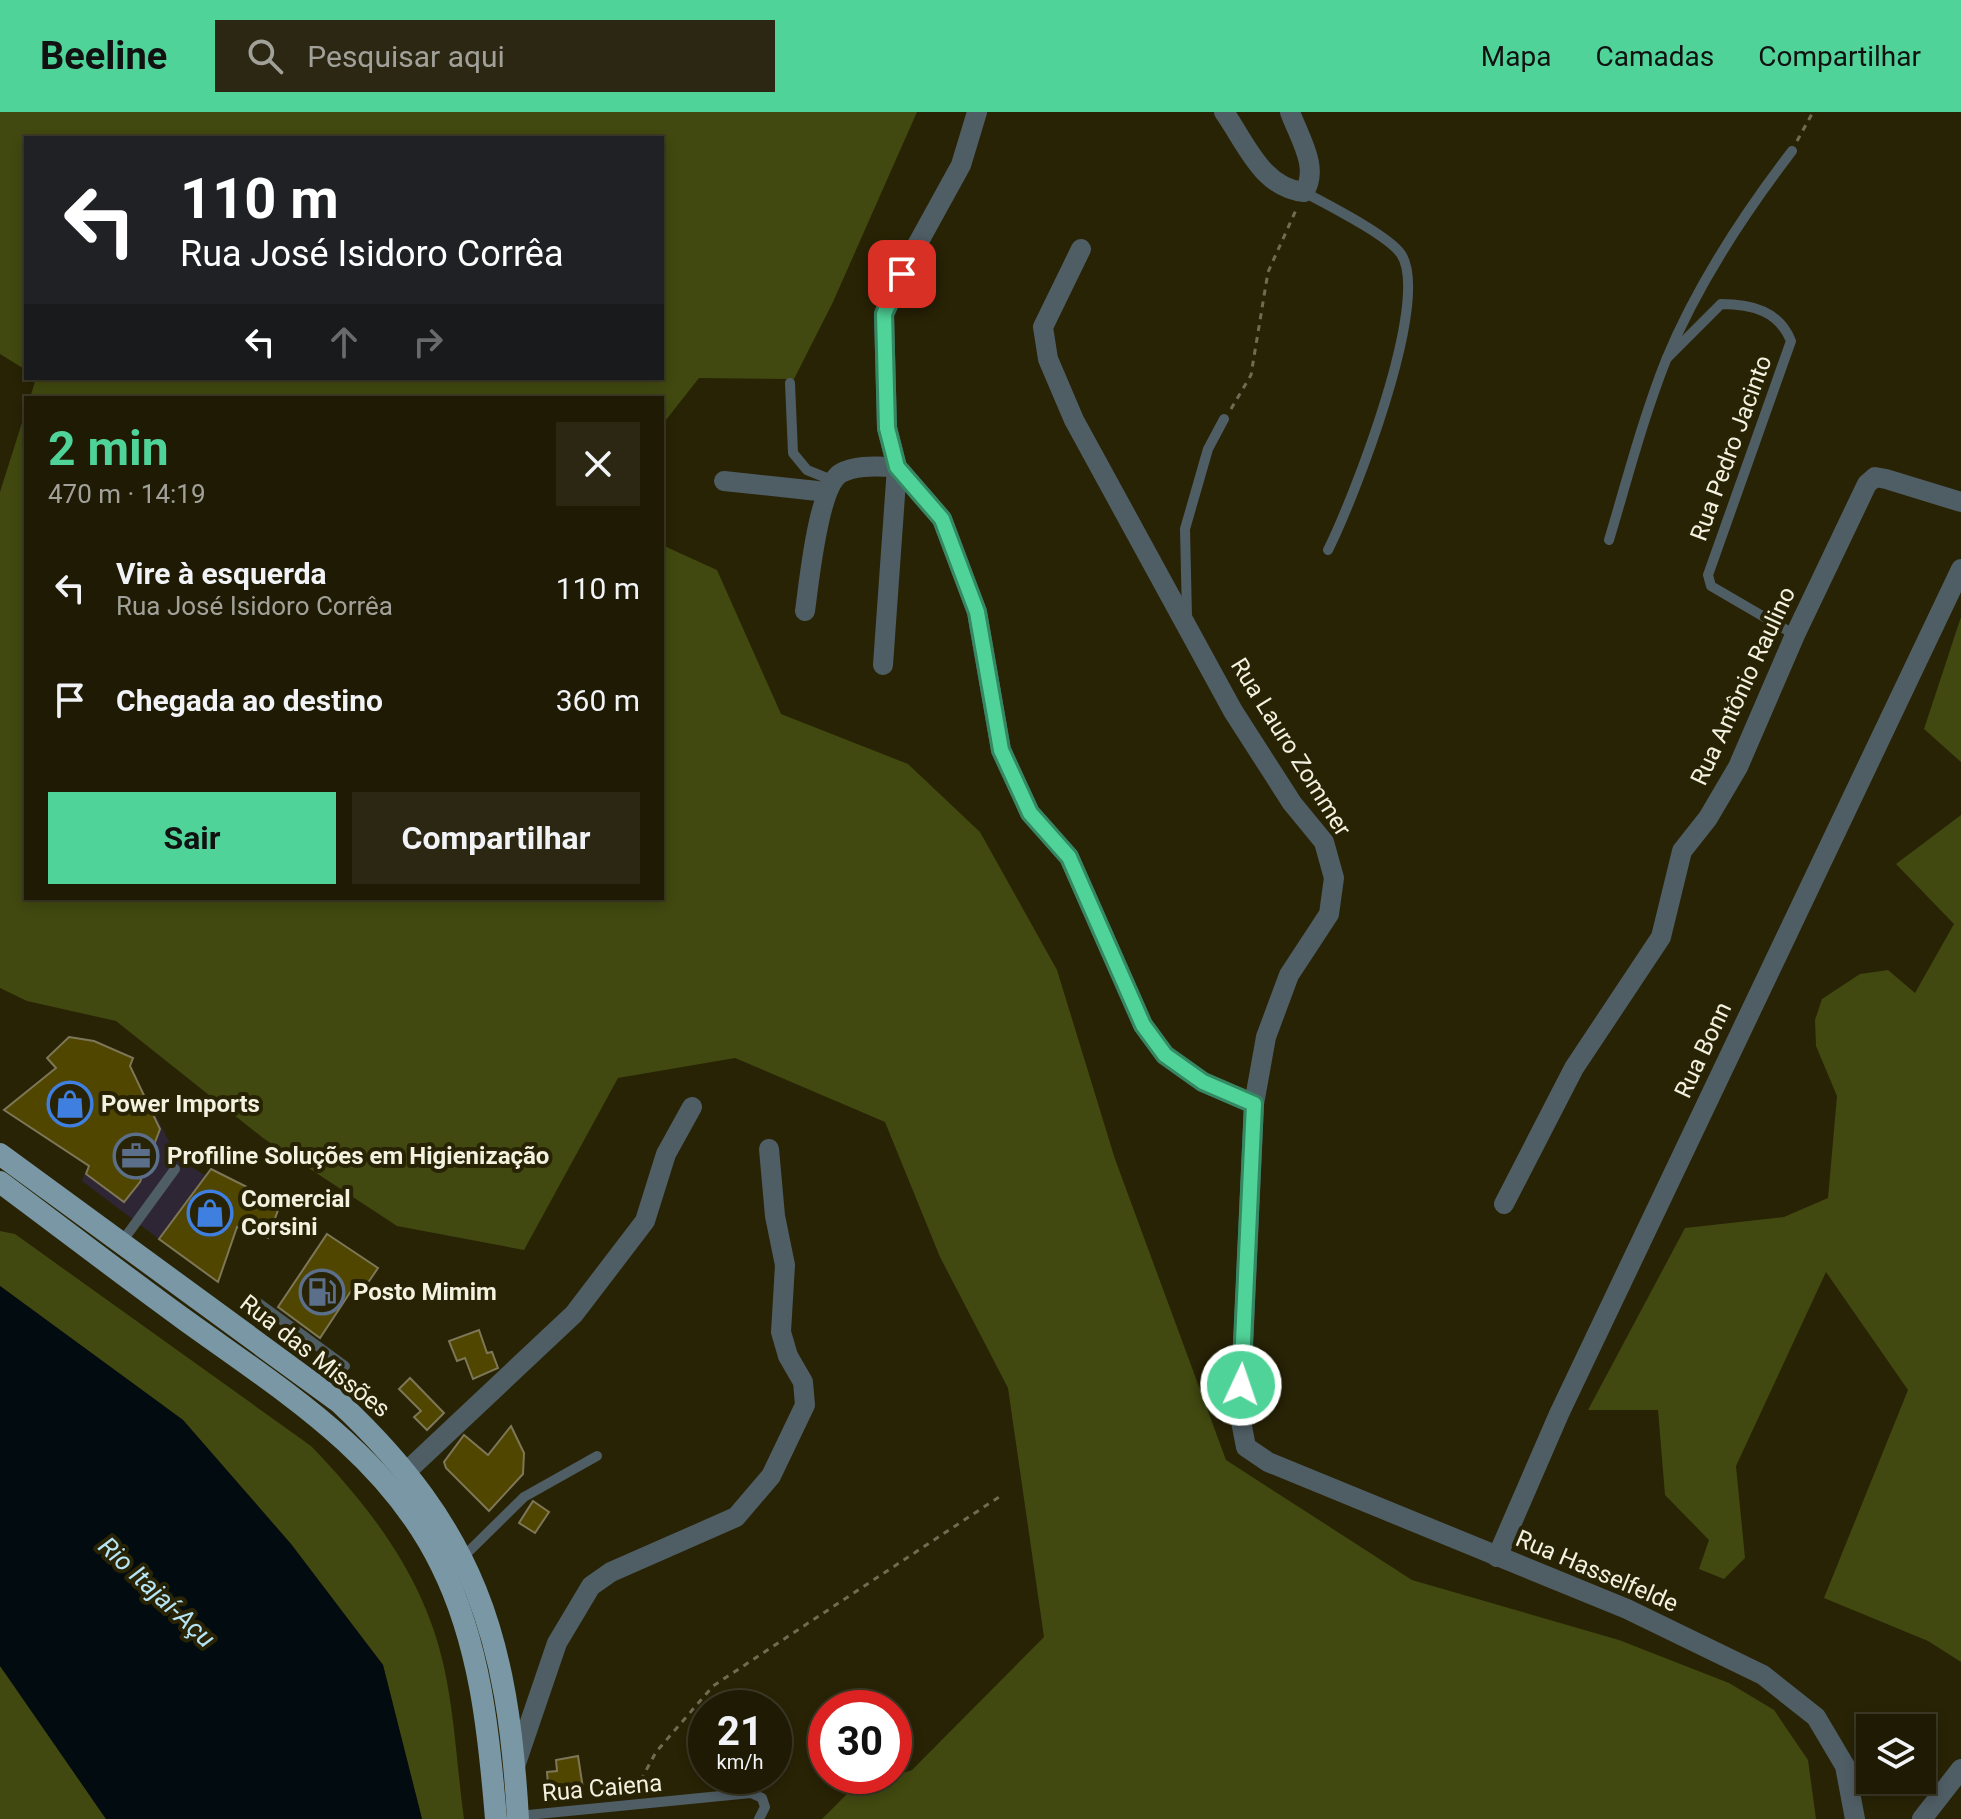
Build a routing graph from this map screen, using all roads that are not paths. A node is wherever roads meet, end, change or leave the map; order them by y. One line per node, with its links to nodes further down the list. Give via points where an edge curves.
1 (977, 112): 10 (street, via 961,165 884,314 887,428)
2 (1224, 112): 5 (street, via 1262,171 1286,190)
3 (1290, 112): 5 (street, via 1311,168 1312,180)
4 (1792, 151): 7 (lane, via 1715,265)
5 (1304, 192): 15 (lane, via 1400,252 1408,269 1409,290 1387,402)
6 (1081, 249): 18 (street, Rua Lauro Zommer, via 1043,327 1048,359 1074,420)
7 (1667, 358): 14 (lane); 19 (lane, Rua Pedro Jacinto, via 1721,304 1743,304 1785,325 1791,341 1708,575 1711,586)
8 (790, 383): 12 (lane, via 793,453)
9 (1224, 419): 18 (lane, via 1208,449 1185,529)
10 (897, 467): 12 (street, via 863,466 839,474); 20 (street); 21 (street, via 942,519 977,612 1001,750 1030,813 1069,857 1143,1025 1165,1055 1203,1082)
11 (724, 481): 12 (street)
12 (830, 486): 17 (street)
13 (1961, 502): 19 (street, Rua Antônio Raulino, via 1875,477)
14 (1609, 540)
15 (1328, 550)
16 (1961, 569): 35 (street, Rua Bonn, via 1559,1414)
17 (805, 611)
18 (1187, 623): 21 (street, Rua Lauro Zommer, via 1233,711 1292,803 1324,842 1334,878 1329,914 1289,975 1266,1037)
19 (1795, 635): 27 (street, Rua Antônio Raulino, via 1738,767 1682,851 1661,937 1574,1068)
20 (883, 665)
21 (1254, 1104): 31 (street, Rua Lauro Zommer, via 1240,1416)
22 (692, 1107): 33 (street, via 666,1154 645,1221 631,1243 574,1314)
23 (769, 1149): 36 (street, via 785,1265 781,1332 803,1382 805,1405 771,1476 736,1517 611,1572 591,1586 557,1643)
24 (0, 1154): 28 (main road, Rua das Missões)
25 (175, 1169): 28 (lane)
26 (0, 1182): 38 (main road, Rua das Missões, via 329,1424 391,1487 441,1564 463,1620)
27 (1504, 1204)
28 (121, 1243): 33 (main road, Rua das Missões, via 340,1403)
29 (253, 1299): 30 (lane)
30 (345, 1366)
31 (1246, 1447): 35 (street, Rua Hasselfelde, via 1268,1462)
32 (597, 1456): 34 (lane, via 524,1497)
33 (406, 1472): 34 (main road, Rua das Missões)
34 (463, 1557): 36 (main road, Rua das Missões, via 495,1645)
35 (1497, 1557): 40 (street, Rua Hasselfelde, via 1627,1609 1763,1675 1816,1717 1845,1766)
36 (514, 1769): 38 (main road, Rua das Missões)
37 (1961, 1769): 41 (street)
38 (510, 1818): 39 (lane, Rua Caiena, via 751,1793 762,1798 765,1807)
39 (759, 1819)
40 (1855, 1819)
41 (1922, 1819)

